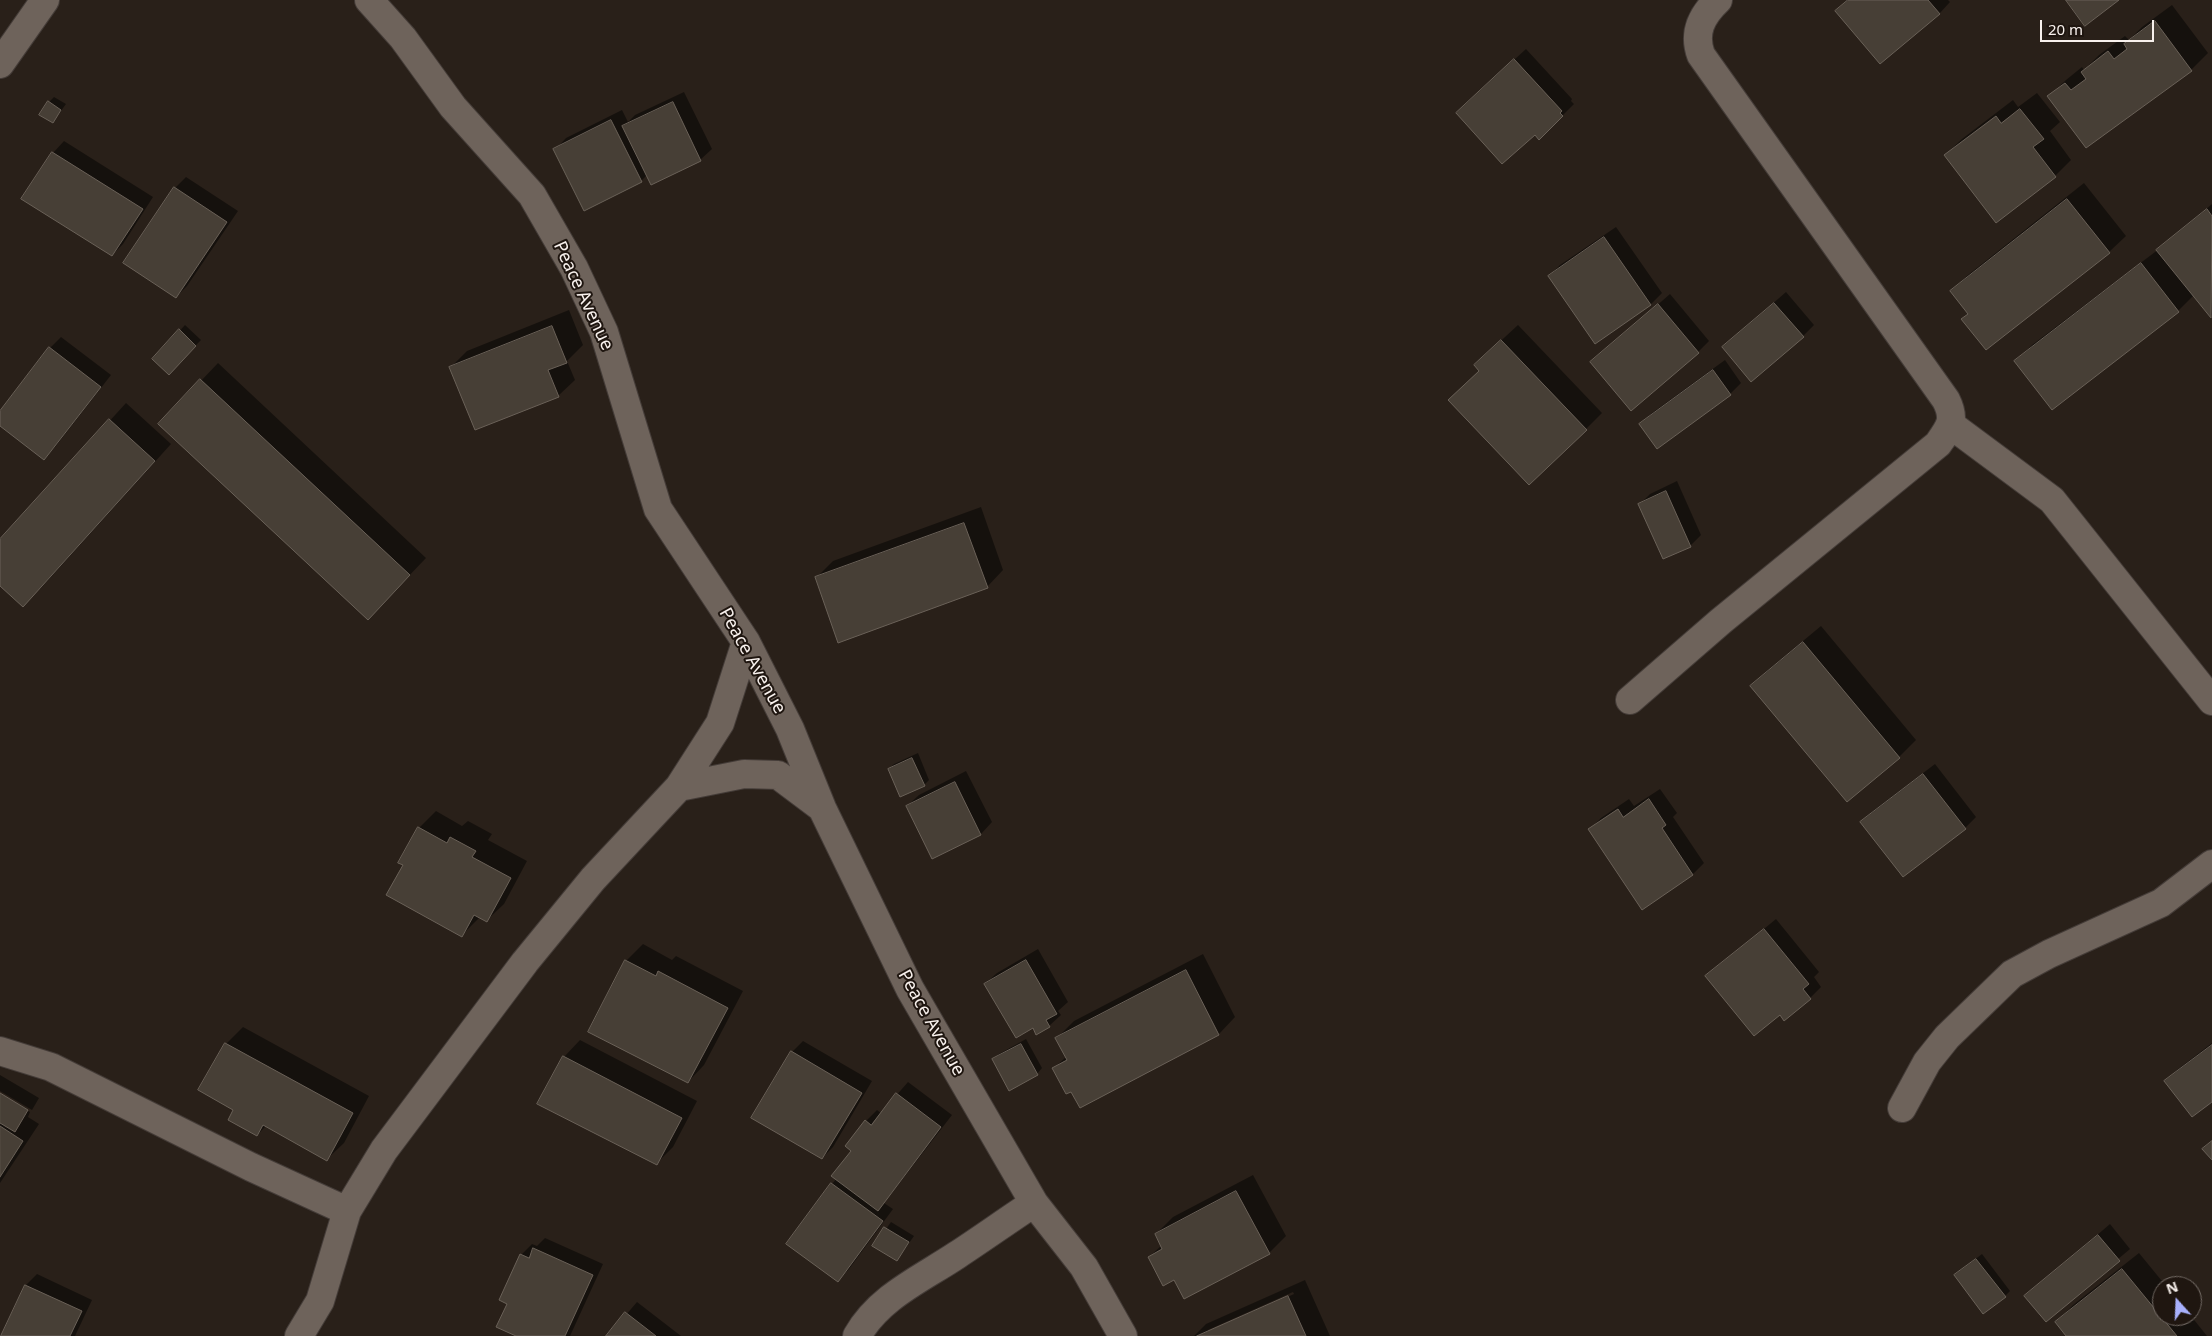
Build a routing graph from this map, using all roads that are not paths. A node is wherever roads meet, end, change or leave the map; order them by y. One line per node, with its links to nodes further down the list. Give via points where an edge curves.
1 (45, 0): 4 (street)
2 (369, 0): 6 (street, Peace Avenue, via 403,38 453,107 532,195 574,268 604,332 658,509)
3 (1718, 0): 5 (street, via 1708,10 1699,28 1697,44 1701,55 1946,400 1951,410)
4 (0, 64)
5 (1951, 425): 7 (street, via 1938,444 1721,621); 8 (street, via 2052,500)
6 (746, 642): 9 (street, via 720,723); 10 (street, Peace Avenue, via 790,729)
7 (1630, 700)
8 (2212, 701)
9 (678, 787): 10 (street, via 744,774 778,775); 15 (street, via 593,879 525,962 384,1150)
10 (822, 808): 14 (street, Peace Avenue, via 910,989)
11 (2212, 864): 13 (street, via 2162,903 2012,974 1947,1037 1927,1062)
12 (0, 1051): 15 (street, via 51,1067)
13 (1902, 1108)
14 (1034, 1203): 17 (street, via 911,1283 876,1310); 18 (street, Peace Avenue, via 1084,1267)
15 (348, 1211): 16 (street, via 320,1301)
16 (299, 1336)
17 (857, 1336)
18 (1124, 1336)

